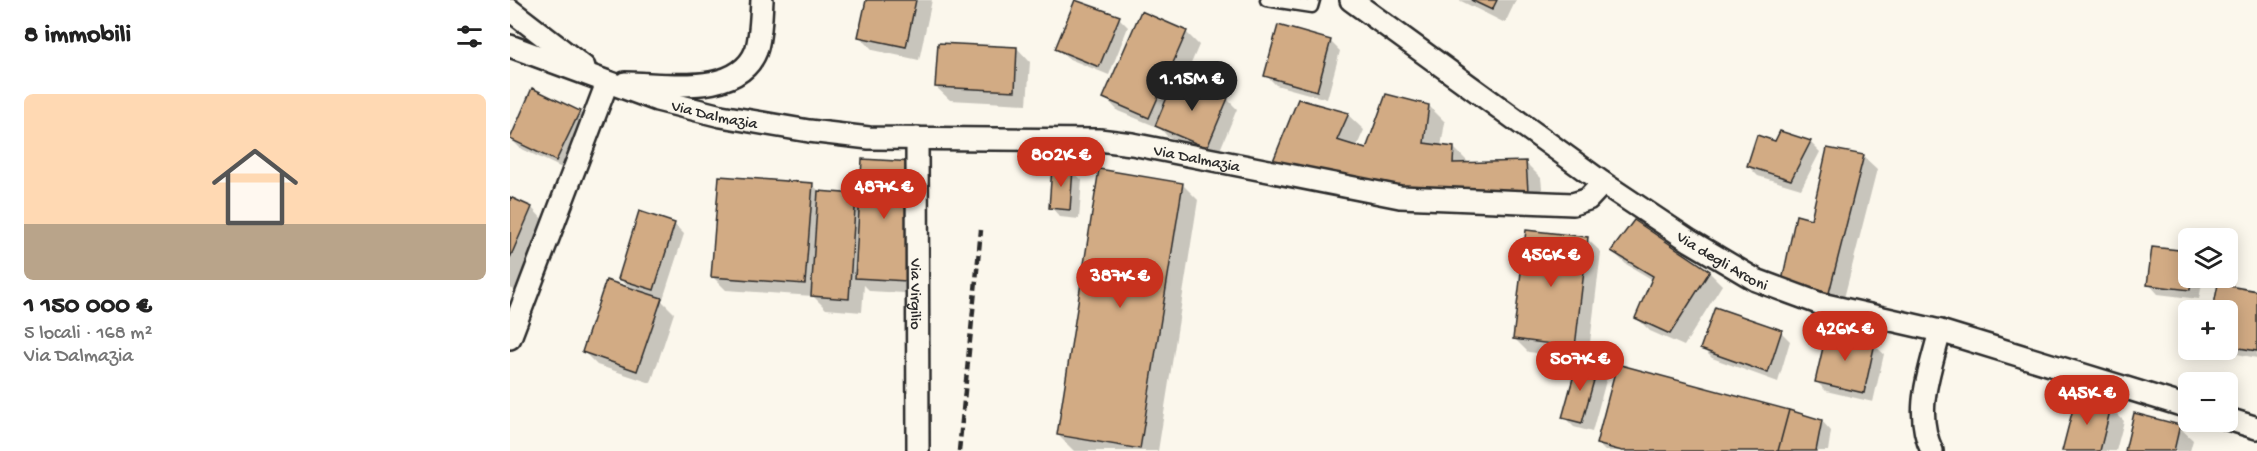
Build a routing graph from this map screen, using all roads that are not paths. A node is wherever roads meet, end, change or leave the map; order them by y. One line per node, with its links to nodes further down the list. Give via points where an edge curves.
1 (762, 0): 7 (street, via 757,48 751,62 736,76 707,83)
2 (1266, 0): 3 (lane, via 1312,8)
3 (1314, 0)
4 (1351, 0): 9 (street, Via degli Arconi)
5 (510, 10): 7 (street)
6 (510, 46): 7 (street, Via Dalmazia)
7 (607, 83): 8 (street, Via Dalmazia, via 721,116 859,137); 11 (street)
8 (917, 138): 9 (street, Via Dalmazia, via 1069,139 1132,144 1400,197 1573,204 1588,199); 16 (street, Via Virgilio)
9 (1603, 183): 10 (street, Via degli Arconi, via 1690,241 1765,284 1821,304)
10 (1940, 331): 12 (street, Via degli Arconi); 15 (street, via 1923,399)
11 (510, 338)
12 (2178, 404)
13 (2238, 422): 14 (street)
14 (2257, 428)
15 (1924, 445)
16 (918, 451)

